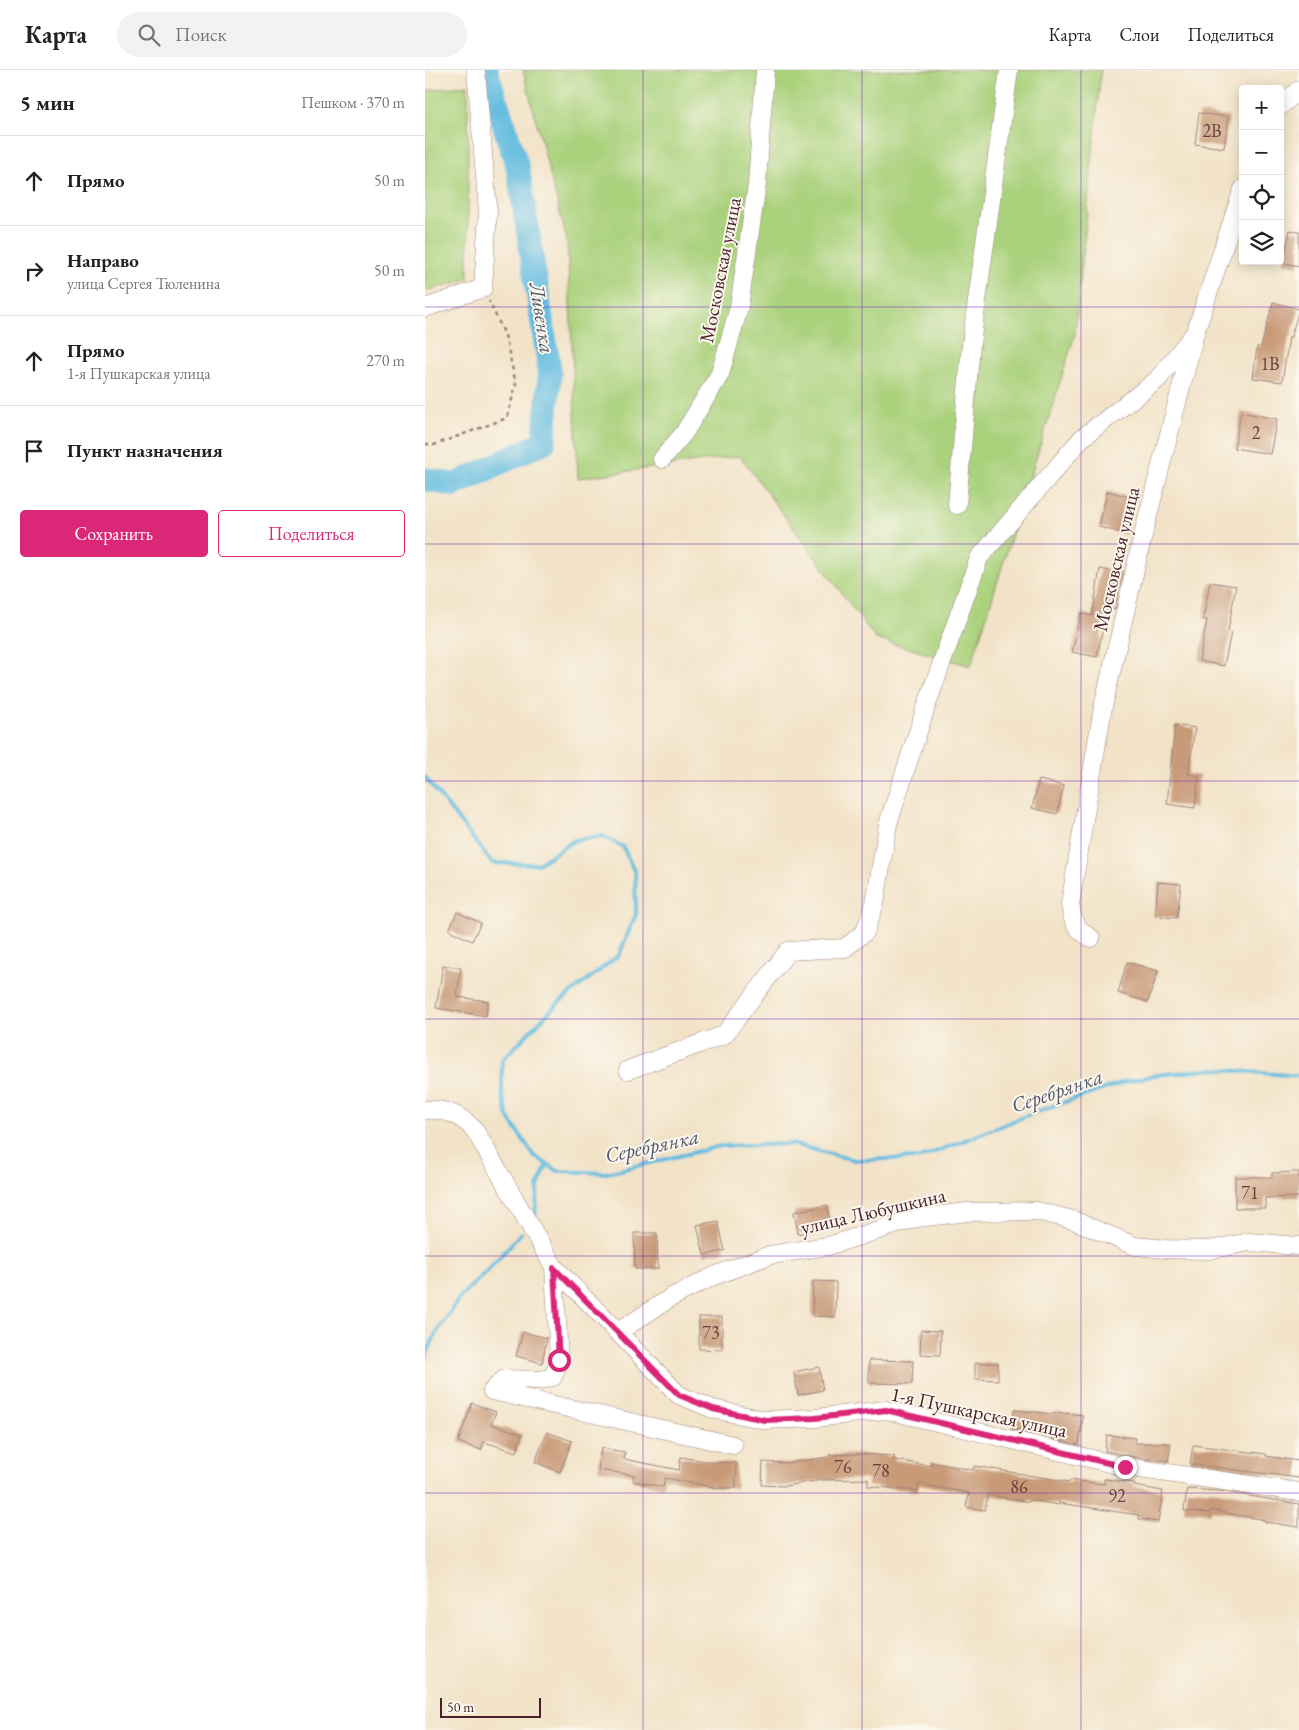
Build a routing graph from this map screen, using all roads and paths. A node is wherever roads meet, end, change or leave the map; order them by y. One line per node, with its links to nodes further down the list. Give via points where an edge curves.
1 (476, 70): 7 (street, via 488,212)
2 (765, 70): 11 (street, Московская улица, via 757,184 739,307 720,374 684,433)
3 (1009, 70): 12 (street, via 971,344)
4 (1299, 90): 5 (street)
5 (1284, 103)
6 (1239, 201): 9 (street, Московская улица)
7 (483, 288): 8 (street); 10 (path, via 505,335 516,384 507,418 434,445)
8 (425, 308)
9 (1195, 333): 13 (street, Московская улица, via 1103,708 1070,904 1073,923); 14 (street, via 1157,380 1082,438 979,558 888,824 875,903 865,932 845,948 788,951 724,1035)
10 (425, 444)
11 (662, 459)
12 (957, 505)
13 (1091, 938)
14 (628, 1070)
15 (425, 1110): 17 (street, via 454,1113 474,1129)
16 (1299, 1246): 18 (street, улица Любушкина, via 1249,1242 1209,1250 1135,1246 1073,1220 1037,1211 968,1212 917,1218 829,1246 770,1255 714,1276 670,1298)
17 (554, 1268): 18 (street, 1-я Пушкарская улица); 19 (street, via 559,1360 553,1377 541,1380 504,1379 493,1391)
18 (618, 1332): 20 (street, 1-я Пушкарская улица, via 679,1395 713,1409 765,1420 886,1410 1125,1467)
19 (733, 1445)
20 (1299, 1492)

